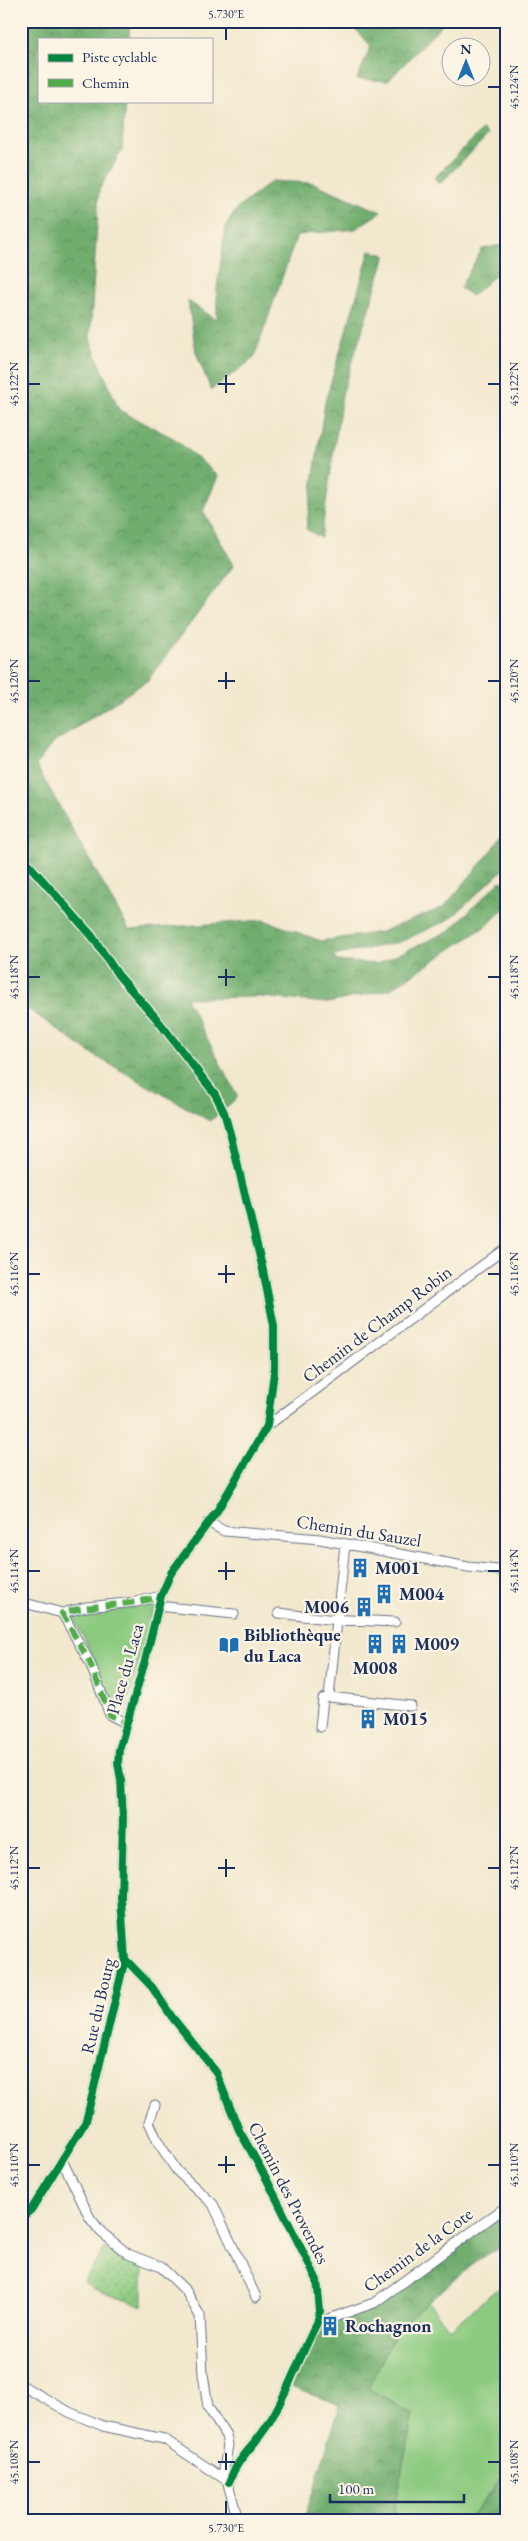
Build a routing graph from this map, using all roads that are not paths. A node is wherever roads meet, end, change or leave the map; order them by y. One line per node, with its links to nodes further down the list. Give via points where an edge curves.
1 (21, 856): 3 (street, via 92,936 118,975 194,1065 224,1112 274,1326 274,1372)
2 (507, 1247): 3 (street, Chemin de Champ Robin)
3 (267, 1426): 4 (street)
4 (208, 1522): 5 (street, Chemin du Sauzel, via 224,1531); 7 (street, via 171,1573)
5 (345, 1544): 6 (street, Chemin du Sauzel, via 468,1567); 13 (street)
6 (507, 1568)
7 (161, 1596): 9 (street, Place du Laca); 10 (street, Place du Laca)
8 (21, 1602): 10 (street)
9 (158, 1606): 12 (street); 17 (street, Place du Laca)
10 (62, 1613): 17 (street, Place du Laca, via 90,1663 110,1715)
11 (278, 1613): 13 (street)
12 (234, 1614)
13 (339, 1620): 14 (street); 15 (street)
14 (395, 1622)
15 (329, 1697): 16 (street); 18 (street, via 323,1699)
16 (411, 1706)
17 (126, 1723): 19 (street, Place du Laca)
18 (320, 1727)
19 (119, 1750): 20 (street, Rue du Bourg)
20 (125, 1959): 22 (street, Rue du Bourg, via 86,2121); 26 (street, Chemin des Provendes, via 152,1987 216,2072 239,2130 317,2280 320,2311)
21 (154, 2105): 25 (street, via 149,2122 158,2142 177,2171 213,2204)
22 (62, 2160): 24 (street, Rue du Bourg, via 31,2210); 28 (street, via 100,2232 128,2254 161,2267 186,2291 200,2316 208,2407 226,2436)
23 (507, 2206): 26 (street, Chemin de la Cote, via 374,2304)
24 (21, 2218)
25 (256, 2297)
26 (317, 2323): 29 (street, Chemin des Provendes, via 272,2418)
27 (21, 2385): 30 (street, via 102,2426 164,2439)
28 (228, 2452): 29 (street); 30 (street, via 224,2469)
29 (240, 2458): 30 (street, Chemin des Provendes)
30 (229, 2482): 31 (street)
31 (238, 2520)

